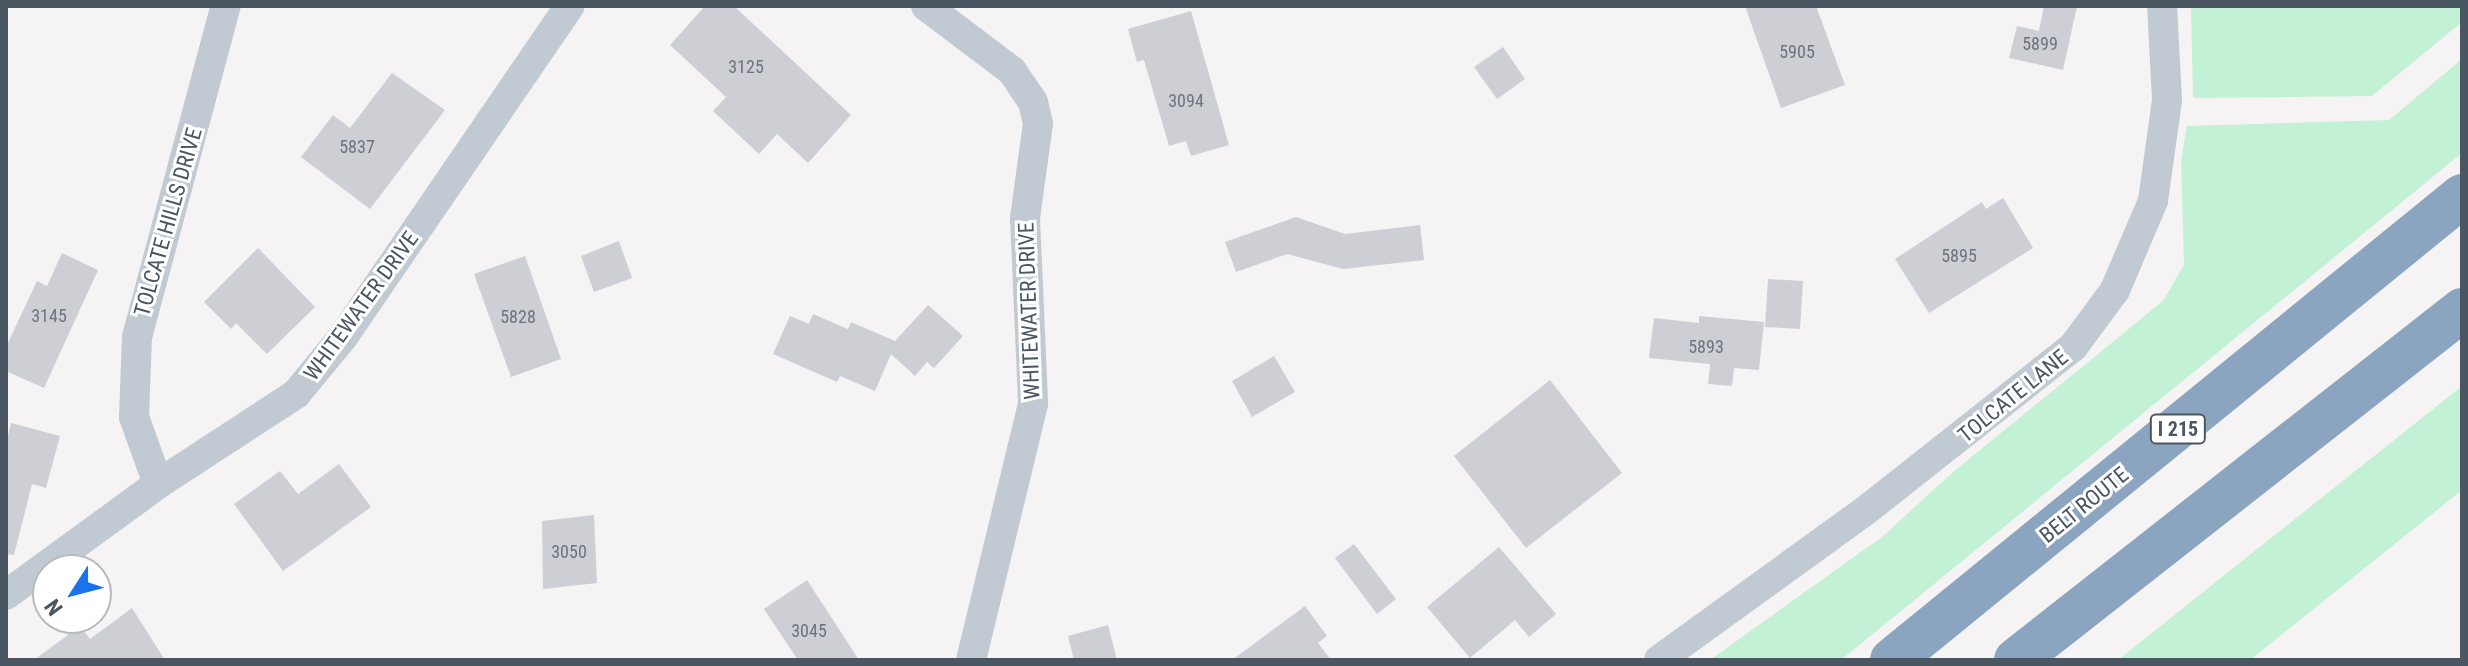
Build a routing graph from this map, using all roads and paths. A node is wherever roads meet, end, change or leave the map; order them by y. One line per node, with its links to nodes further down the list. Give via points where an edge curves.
1 (226, 6): 7 (street, TOLCATE HILLS DRIVE, via 137,337 134,417)
2 (570, 6): 7 (street, WHITEWATER DRIVE, via 313,376 279,409)
3 (926, 6): 9 (street, WHITEWATER DRIVE, via 1012,71 1033,102 1038,123 1025,218 1033,404)
4 (2162, 6): 10 (street, TOLCATE LANE, via 2167,100 2153,201 2120,280 2073,347 1877,502)
5 (2462, 196): 11 (highway, BELT ROUTE / I 215)
6 (2462, 310): 12 (highway)
7 (158, 484): 8 (street, WHITEWATER DRIVE)
8 (6, 595)
9 (971, 660)
10 (1659, 660)
11 (1892, 660)
12 (2016, 660)

